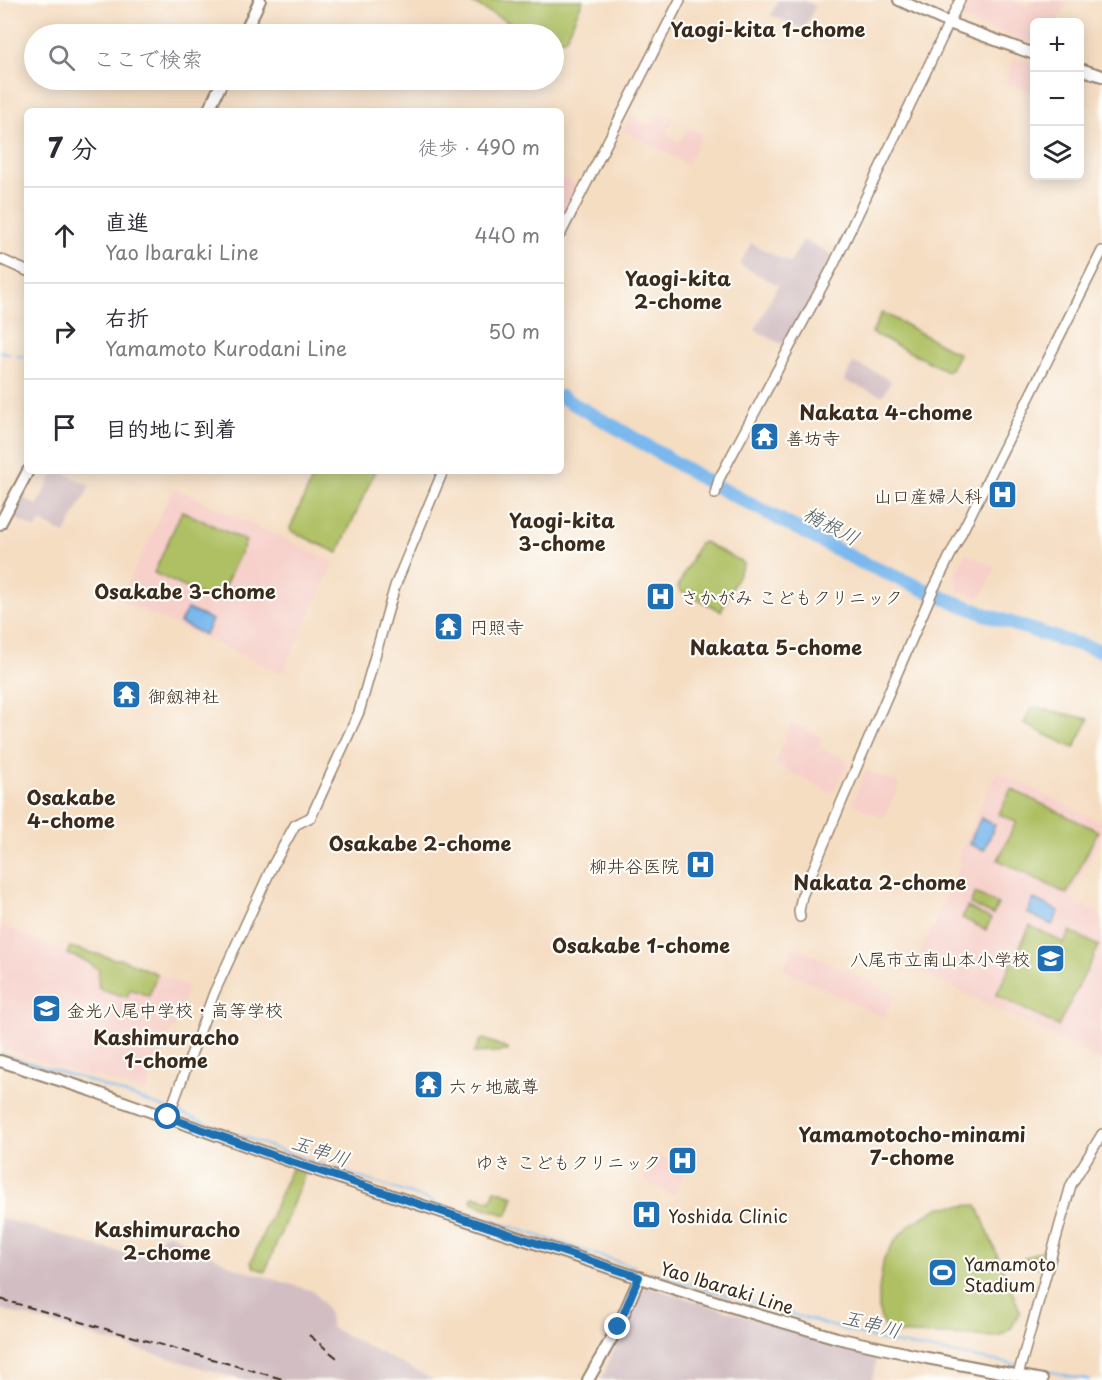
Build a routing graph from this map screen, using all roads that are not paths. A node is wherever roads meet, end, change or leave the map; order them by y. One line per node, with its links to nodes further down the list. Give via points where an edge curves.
1 (260, 0): 6 (main road)
2 (680, 0): 12 (street)
3 (899, 0): 5 (main road)
4 (960, 0): 5 (street)
5 (949, 22): 7 (main road); 18 (street, via 827,276 719,479)
6 (249, 24)
7 (1030, 52)
8 (1084, 70): 9 (main road)
9 (1102, 76)
10 (218, 90): 11 (main road)
11 (209, 108)
12 (564, 227)
13 (1102, 251): 20 (street, via 932,593 802,896)
14 (0, 259): 15 (street)
15 (24, 270)
16 (26, 474): 19 (main road)
17 (442, 474): 22 (street, via 395,586 359,712 311,817 295,825 272,867 214,993)
18 (715, 494)
19 (0, 524)
20 (800, 917)
21 (0, 1061): 22 (main road, Yao Ibaraki Line)
22 (169, 1113): 24 (main road, Yao Ibaraki Line, via 298,1164)
23 (1102, 1134): 25 (street, via 1071,1185)
24 (639, 1277): 25 (main road, Yao Ibaraki Line, via 837,1338 938,1360); 26 (main road, via 618,1327)
25 (1019, 1370): 27 (main road, Yao Ibaraki Line)
26 (588, 1380)
27 (1042, 1380)

